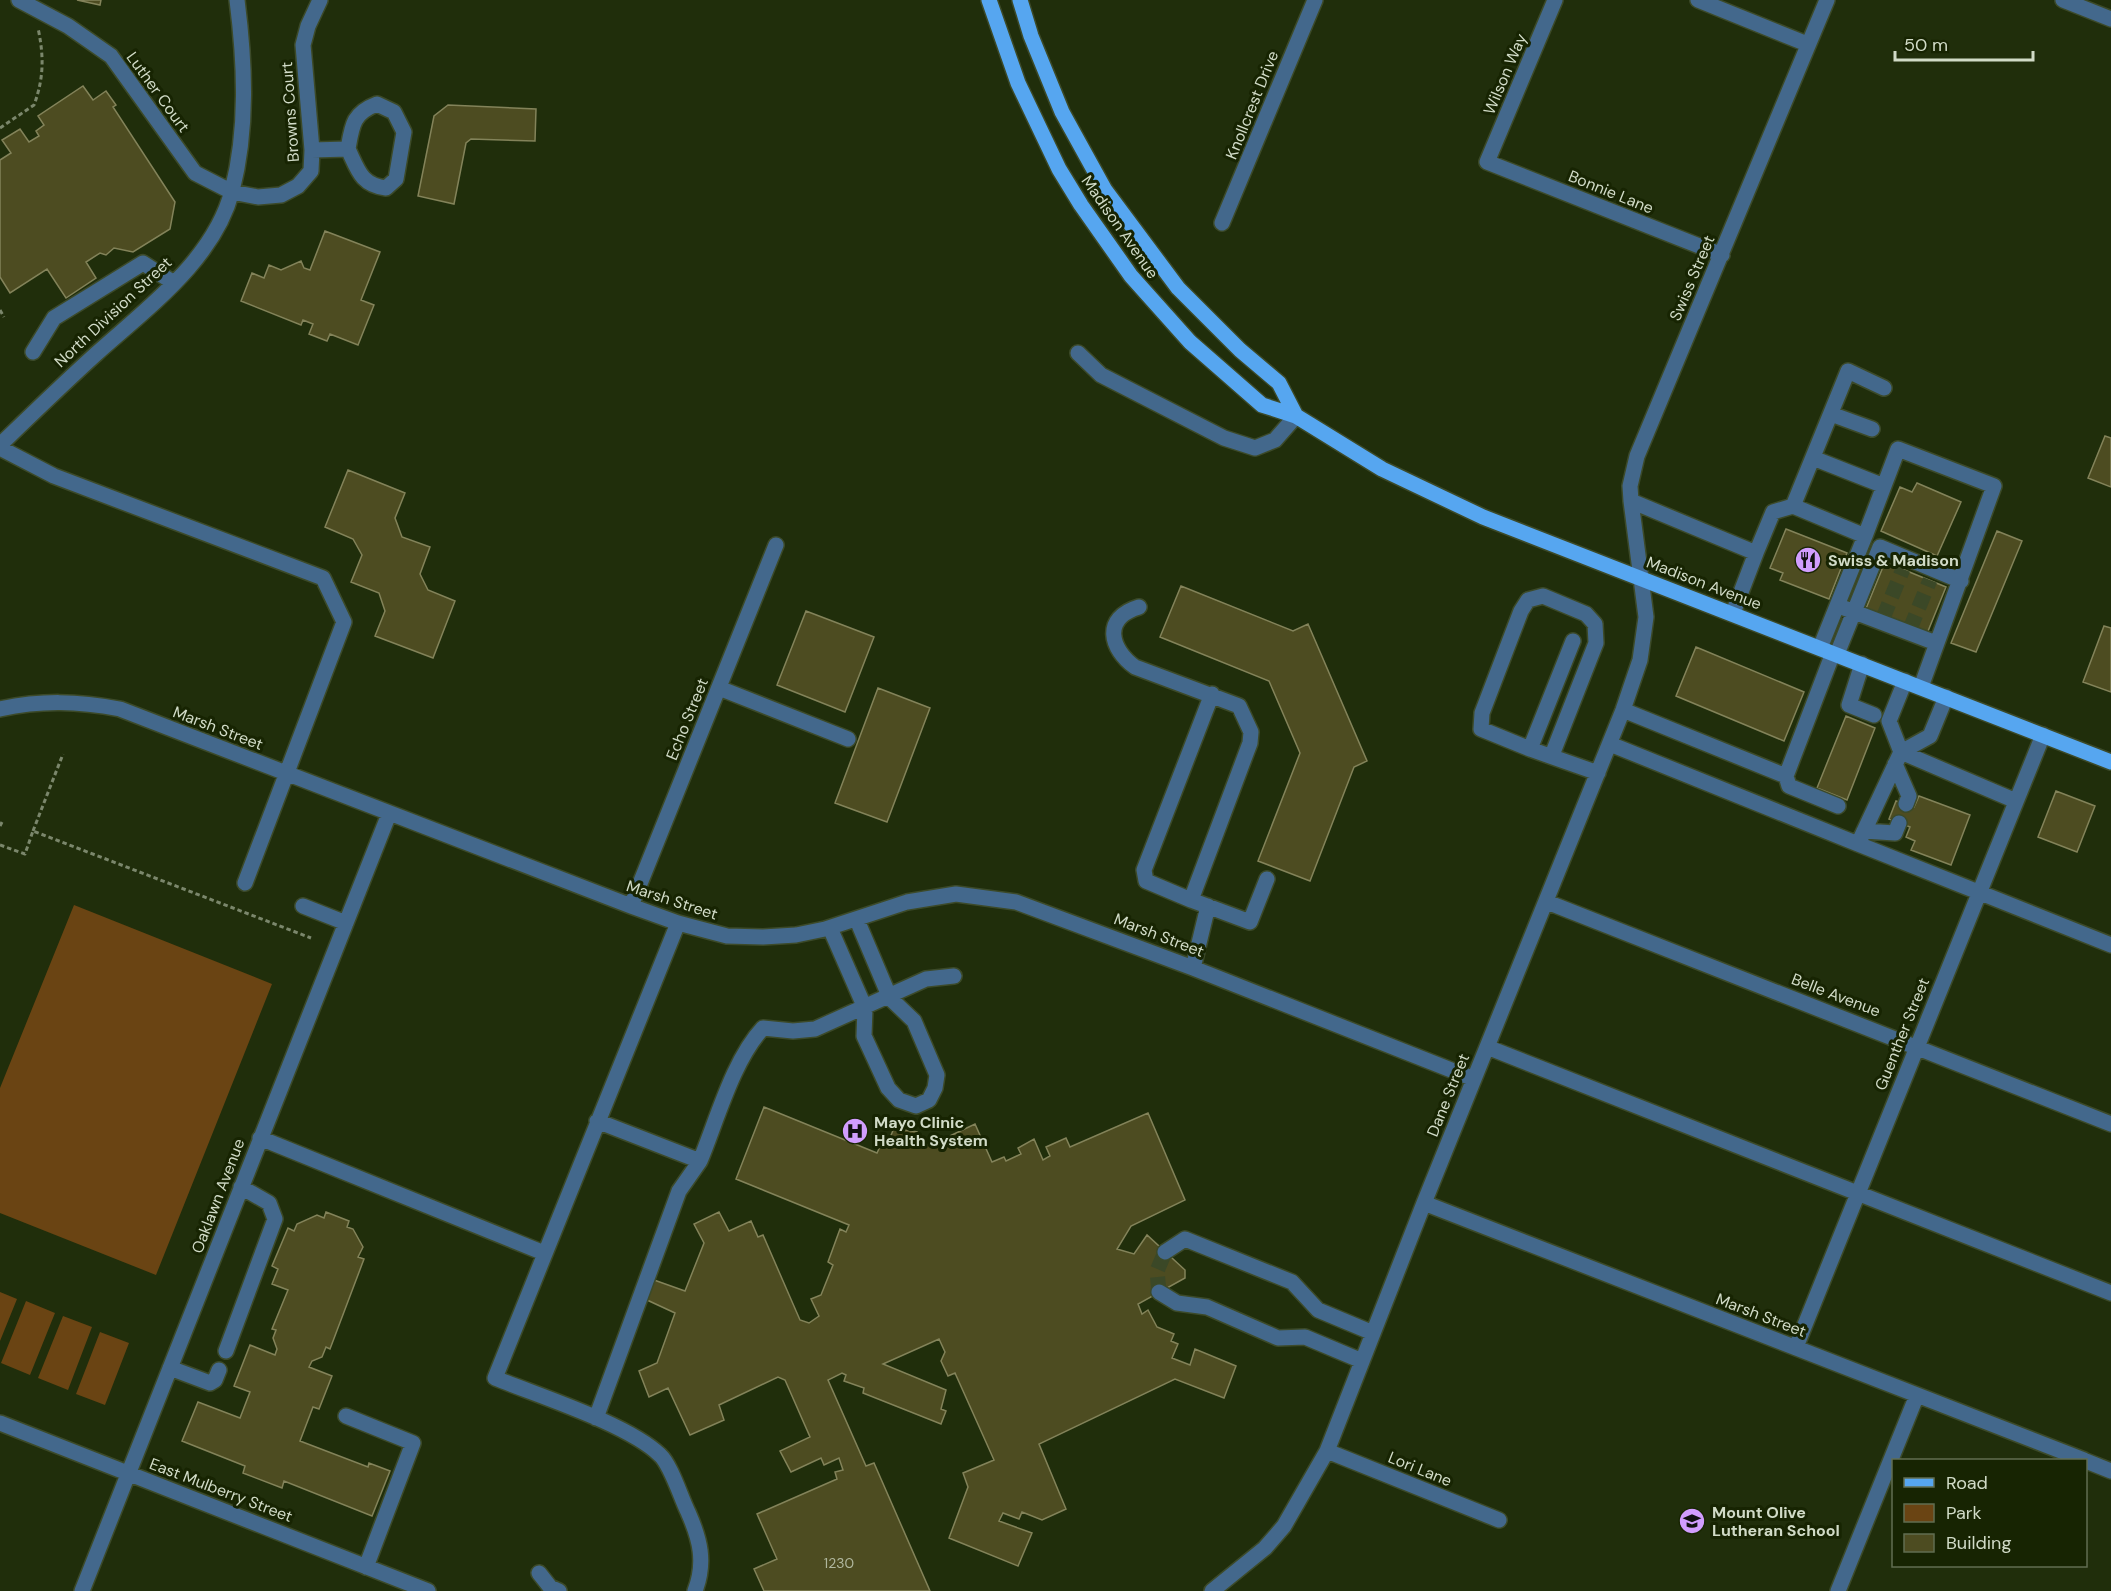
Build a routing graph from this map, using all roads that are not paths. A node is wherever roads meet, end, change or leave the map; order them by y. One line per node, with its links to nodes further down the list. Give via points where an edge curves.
1 (19, 0): 16 (street, Luther Court, via 69,26 111,56 195,173)
2 (237, 0): 16 (street, North Division Street, via 245,117)
3 (320, 0): 14 (street, Browns Court, via 303,45)
4 (990, 0): 24 (main road, Madison Avenue, via 1018,83 1059,169 1131,276 1221,372 1262,405)
5 (1020, 0): 24 (main road, Madison Avenue, via 1062,112 1105,190 1178,288 1279,383)
6 (1315, 0): 17 (street, Knollcrest Drive)
7 (1555, 0): 15 (street, Wilson Way)
8 (1698, 0): 12 (street)
9 (1827, 0): 12 (street, Swiss Street)
10 (2063, 0): 11 (street)
11 (2111, 19)
12 (1808, 44): 18 (street, Swiss Street)
13 (348, 149): 13 (street, via 361,176 372,186 386,188 396,179 404,132 394,112 377,104 362,109 352,125); 14 (street)
14 (312, 150): 16 (street, Browns Court, via 311,171 298,186 280,195 258,197)
15 (1487, 162): 18 (street, Bonnie Lane)
16 (232, 192): 19 (street, North Division Street, via 204,248)
17 (1222, 223)
18 (1722, 255): 29 (street, Swiss Street, via 1637,456)
19 (174, 283): 20 (street, via 143,263 54,318); 26 (street, North Division Street)
20 (33, 352)
21 (1078, 353): 24 (street, via 1101,375 1224,438 1255,448 1275,440)
22 (1884, 388): 23 (street, via 1848,371)
23 (1831, 414): 25 (street); 27 (street)
24 (1296, 416): 34 (main road, Madison Avenue, via 1429,493)
25 (1872, 429)
26 (0, 447): 60 (street, via 54,476 323,578 344,622)
27 (1813, 458): 28 (street); 30 (street)
28 (1884, 486): 31 (street); 35 (street, via 1898,449 1994,486)
29 (1631, 501): 33 (street); 34 (street, Swiss Street)
30 (1793, 506): 31 (street); 33 (street, via 1773,512)
31 (1865, 536): 36 (street)
32 (776, 545): 46 (street, Echo Street)
33 (1756, 553): 39 (street)
34 (1641, 578): 39 (main road, Madison Avenue); 50 (street, Dane Street, via 1646,617 1640,660)
35 (1960, 581): 38 (street, via 1905,564 1880,547); 41 (street)
36 (1836, 606): 38 (street); 42 (street)
37 (1138, 607): 47 (street, via 1119,616 1115,624 1113,637 1124,659)
38 (1854, 610): 41 (street); 42 (street)
39 (1733, 614): 42 (main road, Madison Avenue)
40 (1573, 640): 55 (street)
41 (1936, 643): 45 (street)
42 (1830, 652): 43 (main road, Madison Avenue); 61 (street)
43 (1862, 664): 44 (main road, Madison Avenue); 51 (street, via 1849,705)
44 (1905, 681): 45 (main road, Madison Avenue); 57 (street, via 1889,721)
45 (1921, 687): 48 (main road, Madison Avenue)
46 (719, 688): 53 (street); 74 (street, Echo Street)
47 (1212, 694): 71 (street, via 1239,706 1251,732 1250,743); 71 (street, via 1144,870 1146,881)
48 (1946, 697): 52 (main road, Madison Avenue); 57 (street, via 1930,736)
49 (0, 709): 60 (street, Marsh Street, via 60,701 120,709)
50 (1623, 710): 54 (street, Dane Street); 61 (street)
51 (1874, 715)
52 (2043, 735): 58 (main road, Madison Avenue); 62 (street, Guenther Street)
53 (848, 739)
54 (1610, 744): 59 (street, Dane Street); 67 (street)
55 (1530, 749): 56 (street); 56 (street, via 1481,729 1482,713 1521,611 1528,600 1543,596 1586,614 1597,633)
56 (1552, 755): 59 (street)
57 (1898, 758): 62 (street); 63 (street, via 1909,796); 67 (street)
58 (2111, 762)
59 (1598, 773): 72 (street, Dane Street)
60 (287, 774): 65 (street, Marsh Street); 69 (street)
61 (1786, 776): 64 (street, via 1789,786)
62 (2016, 801): 70 (street, Guenther Street)
63 (1906, 804)
64 (1838, 806)
65 (389, 814): 74 (street, Marsh Street); 77 (street, Oaklawn Avenue)
66 (1899, 823): 67 (street, via 1895,833)
67 (1861, 838): 70 (street)
68 (1267, 879): 75 (street, via 1250,922)
69 (245, 883)
70 (1979, 892): 80 (street); 85 (street, Guenther Street)
71 (1191, 900): 75 (street)
72 (1547, 902): 85 (street, Belle Avenue); 86 (street, Dane Street)
73 (303, 906): 77 (street)
74 (631, 906): 78 (street, Marsh Street)
75 (1208, 906): 81 (street)
76 (856, 920): 79 (street, Marsh Street); 81 (street, Marsh Street, via 907,902 956,894 1016,902); 83 (street)
77 (346, 923): 90 (street, Oaklawn Avenue)
78 (678, 923): 79 (street, Marsh Street, via 727,936 796,935); 88 (street)
79 (830, 928): 84 (street)
80 (2111, 945)
81 (1193, 968): 87 (street, Marsh Street)
82 (954, 976): 83 (street, via 926,979)
83 (888, 995): 84 (street); 84 (street, via 914,1021 937,1075 929,1100 916,1106 899,1100 888,1088 864,1036)
84 (865, 1008): 91 (street, via 814,1029 763,1028 742,1060)
85 (1917, 1046): 89 (street, Belle Avenue); 93 (street, Guenther Street)
86 (1487, 1047): 87 (street, Dane Street); 93 (street)
87 (1474, 1079): 94 (street, Dane Street)
88 (597, 1121): 91 (street); 96 (street)
89 (2111, 1124)
90 (260, 1138): 92 (street, Oaklawn Avenue); 96 (street)
91 (700, 1161): 107 (street, via 679,1191)
92 (241, 1187): 101 (street, via 270,1203 275,1219); 103 (street, Oaklawn Avenue)
93 (1858, 1193): 98 (street); 100 (street, Guenther Street)
94 (1424, 1203): 99 (street, Dane Street); 100 (street, Marsh Street)
95 (1165, 1251): 99 (street, via 1185,1239 1292,1282 1318,1310)
96 (544, 1253): 107 (street, via 495,1378)
97 (1159, 1292): 102 (street, via 1177,1303 1207,1307 1278,1338 1305,1337)
98 (2111, 1293)
99 (1373, 1333): 102 (street, Dane Street)
100 (1796, 1347): 105 (street, Marsh Street)
101 (226, 1351)
102 (1362, 1361): 109 (street, Dane Street)
103 (170, 1368): 104 (street, via 210,1383); 113 (street, Oaklawn Avenue)
104 (219, 1370)
105 (1917, 1395): 110 (street, Marsh Street); 122 (street)
106 (346, 1416): 115 (street, via 413,1443)
107 (596, 1418): 120 (street, via 662,1456 697,1534 702,1556)
108 (0, 1423): 113 (street, East Mulberry Street)
109 (1327, 1451): 114 (street, Lori Lane); 121 (street, Dane Street, via 1284,1526 1265,1548)
110 (2080, 1459)
111 (2087, 1462): 112 (street, Marsh Street)
112 (2111, 1471)
113 (129, 1474): 115 (street, East Mulberry Street); 117 (street, Oaklawn Avenue)
114 (1499, 1520)
115 (366, 1567): 118 (street, East Mulberry Street)
116 (539, 1573): 119 (street, via 549,1587)
117 (82, 1591)
118 (428, 1591)
119 (559, 1591)
120 (695, 1591)
121 (1212, 1591)
122 (1838, 1591)

